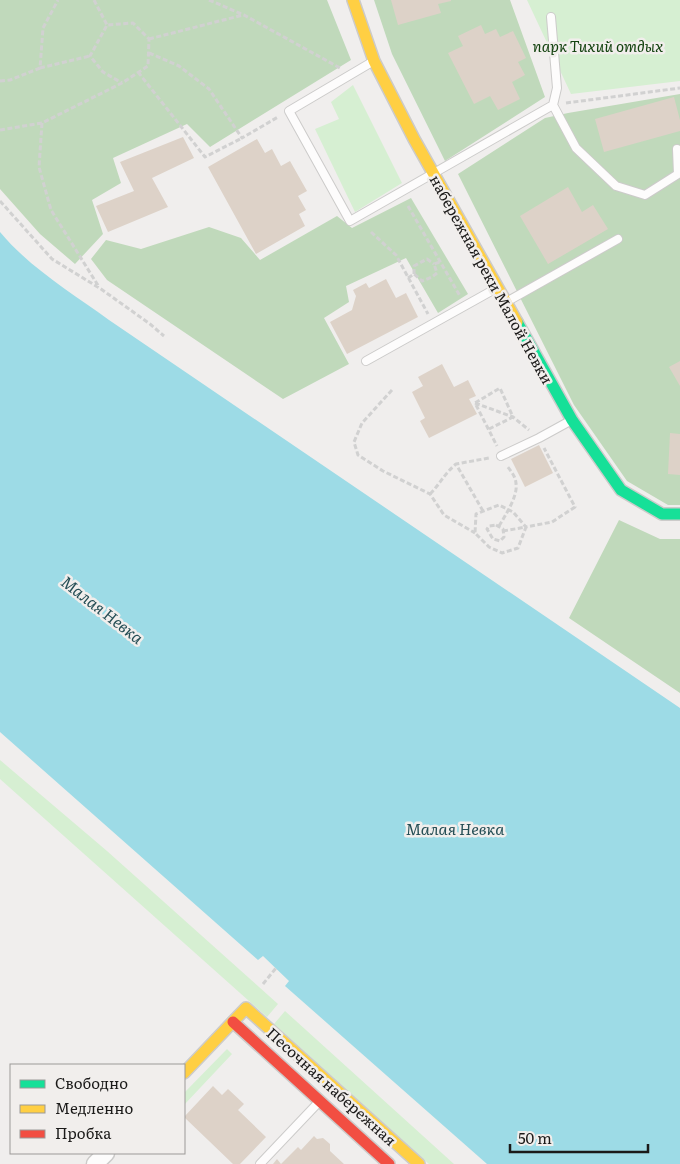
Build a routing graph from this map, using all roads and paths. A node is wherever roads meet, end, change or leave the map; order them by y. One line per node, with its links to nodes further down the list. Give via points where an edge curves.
1 (58, 0): 12 (path, via 42,28)
2 (94, 0): 7 (path)
3 (209, 0): 5 (path)
4 (353, 0): 11 (street, набережная реки Малой Невки)
5 (244, 15): 8 (path); 14 (path)
6 (551, 17): 18 (lane, via 557,88)
7 (108, 26): 8 (path, via 133,23); 10 (path)
8 (149, 39): 9 (path)
9 (149, 53): 13 (path, via 148,66); 22 (path, via 179,66 209,90)
10 (90, 56): 12 (path); 16 (path, via 103,72)
11 (374, 61): 14 (lane); 24 (street, набережная реки Малой Невки)
12 (40, 68): 15 (path)
13 (138, 72): 16 (path); 22 (path, via 205,157)
14 (351, 74): 19 (lane)
15 (0, 81)
16 (122, 83): 20 (path)
17 (680, 88): 18 (path)
18 (553, 105): 23 (lane, via 576,148 616,186 645,196 678,174); 24 (lane)
19 (289, 111): 22 (path); 24 (lane, via 350,221)
20 (42, 123): 21 (path); 34 (path, via 40,167 51,210)
21 (0, 130)
22 (242, 138)
23 (677, 149)
24 (433, 174): 33 (street, набережная реки Малой Невки)
25 (0, 201): 34 (path, via 52,259)
26 (408, 206): 29 (path)
27 (371, 232): 32 (path, via 396,255)
28 (618, 239): 35 (lane)
29 (440, 262): 30 (path); 36 (path)
30 (434, 264): 31 (path, via 427,259 422,261 414,266); 31 (path, via 437,273 432,277 422,281)
31 (414, 274): 32 (path)
32 (408, 278): 37 (path)
33 (497, 288): 35 (street, набережная реки Малой Невки); 36 (lane)
34 (101, 289): 38 (path)
35 (506, 302): 43 (street, набережная реки Малой Невки)
36 (466, 305): 37 (lane)
37 (433, 323): 39 (lane)
38 (164, 336)
39 (366, 361)
40 (392, 390): 48 (path, via 362,423 354,442 358,455)
41 (476, 403): 42 (path); 42 (path, via 500,388); 44 (path)
42 (513, 417): 44 (path); 45 (path)
43 (572, 420): 45 (lane); 51 (street, набережная реки Малой Невки, via 621,490 662,514)
44 (489, 429): 46 (path)
45 (539, 438): 46 (lane); 53 (path, via 575,507 552,522)
46 (501, 456): 47 (path); 49 (path, via 517,486)
47 (456, 464): 48 (path); 50 (path)
48 (430, 494): 55 (path, via 444,515)
49 (509, 510): 50 (path, via 499,505); 52 (path); 53 (path)
50 (483, 511): 55 (path, via 476,514)
51 (680, 514)
52 (499, 526): 54 (path); 54 (path, via 489,526 489,535 500,541 504,537)
53 (526, 527): 54 (path); 55 (path, via 518,548 502,553 489,548)
54 (503, 531)
55 (474, 533)
56 (276, 968): 57 (path)
57 (263, 984)
58 (233, 1022): 59 (street); 64 (street, Песочная набережная, via 375,1159); 65 (street, Песочная набережная, via 246,1008)
59 (185, 1072)
60 (316, 1105): 63 (lane)
61 (105, 1154): 62 (street)
62 (96, 1164)
63 (260, 1164)
64 (389, 1164)
65 (419, 1164)

